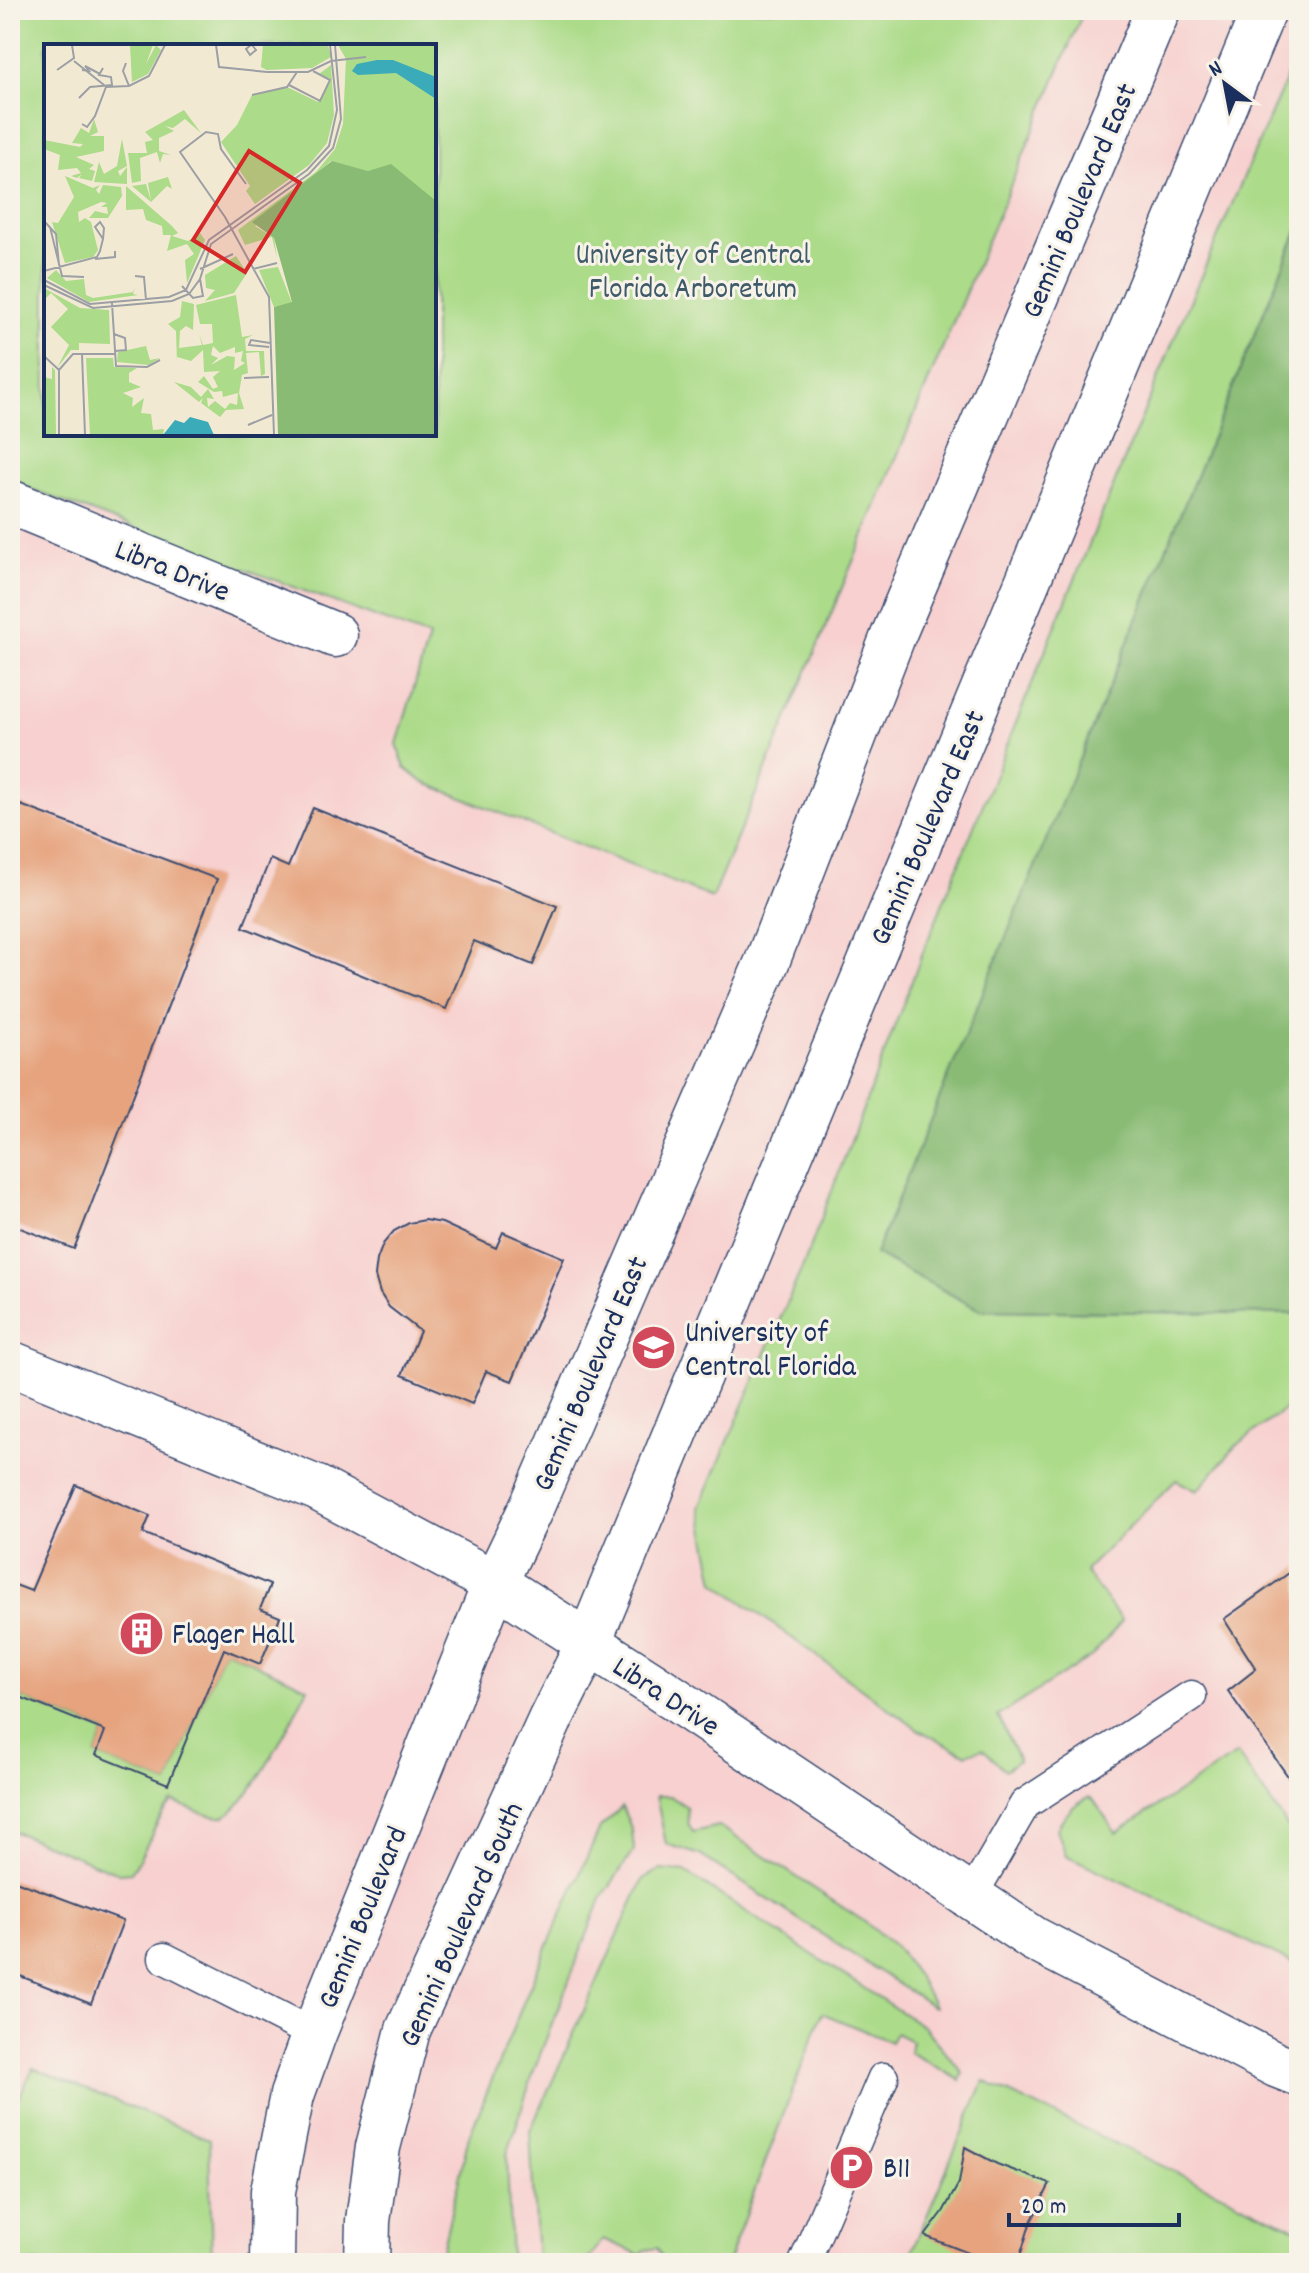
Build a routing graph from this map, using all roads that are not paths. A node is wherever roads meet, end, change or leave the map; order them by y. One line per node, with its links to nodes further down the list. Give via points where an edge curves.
1 (1158, 10): 6 (street, Gemini Boulevard East, via 893,636 767,962)
2 (1264, 10): 7 (street, Gemini Boulevard East)
3 (10, 502): 4 (street, Libra Drive)
4 (335, 635)
5 (16, 1371): 6 (street, Libra Drive, via 317,1488)
6 (495, 1583): 7 (street, Libra Drive); 11 (street, Gemini Boulevard)
7 (588, 1644): 9 (street, Libra Drive); 15 (street, Gemini Boulevard South, via 408,2030 378,2147)
8 (1191, 1696): 9 (lane, via 1025,1804)
9 (971, 1897): 12 (street, Libra Drive, via 1034,1939)
10 (164, 1958): 11 (lane)
11 (314, 2034): 14 (street, Gemini Boulevard, via 292,2095 273,2191)
12 (1299, 2074)
13 (883, 2078): 16 (lane)
14 (272, 2263)
15 (367, 2263)
16 (804, 2263)

